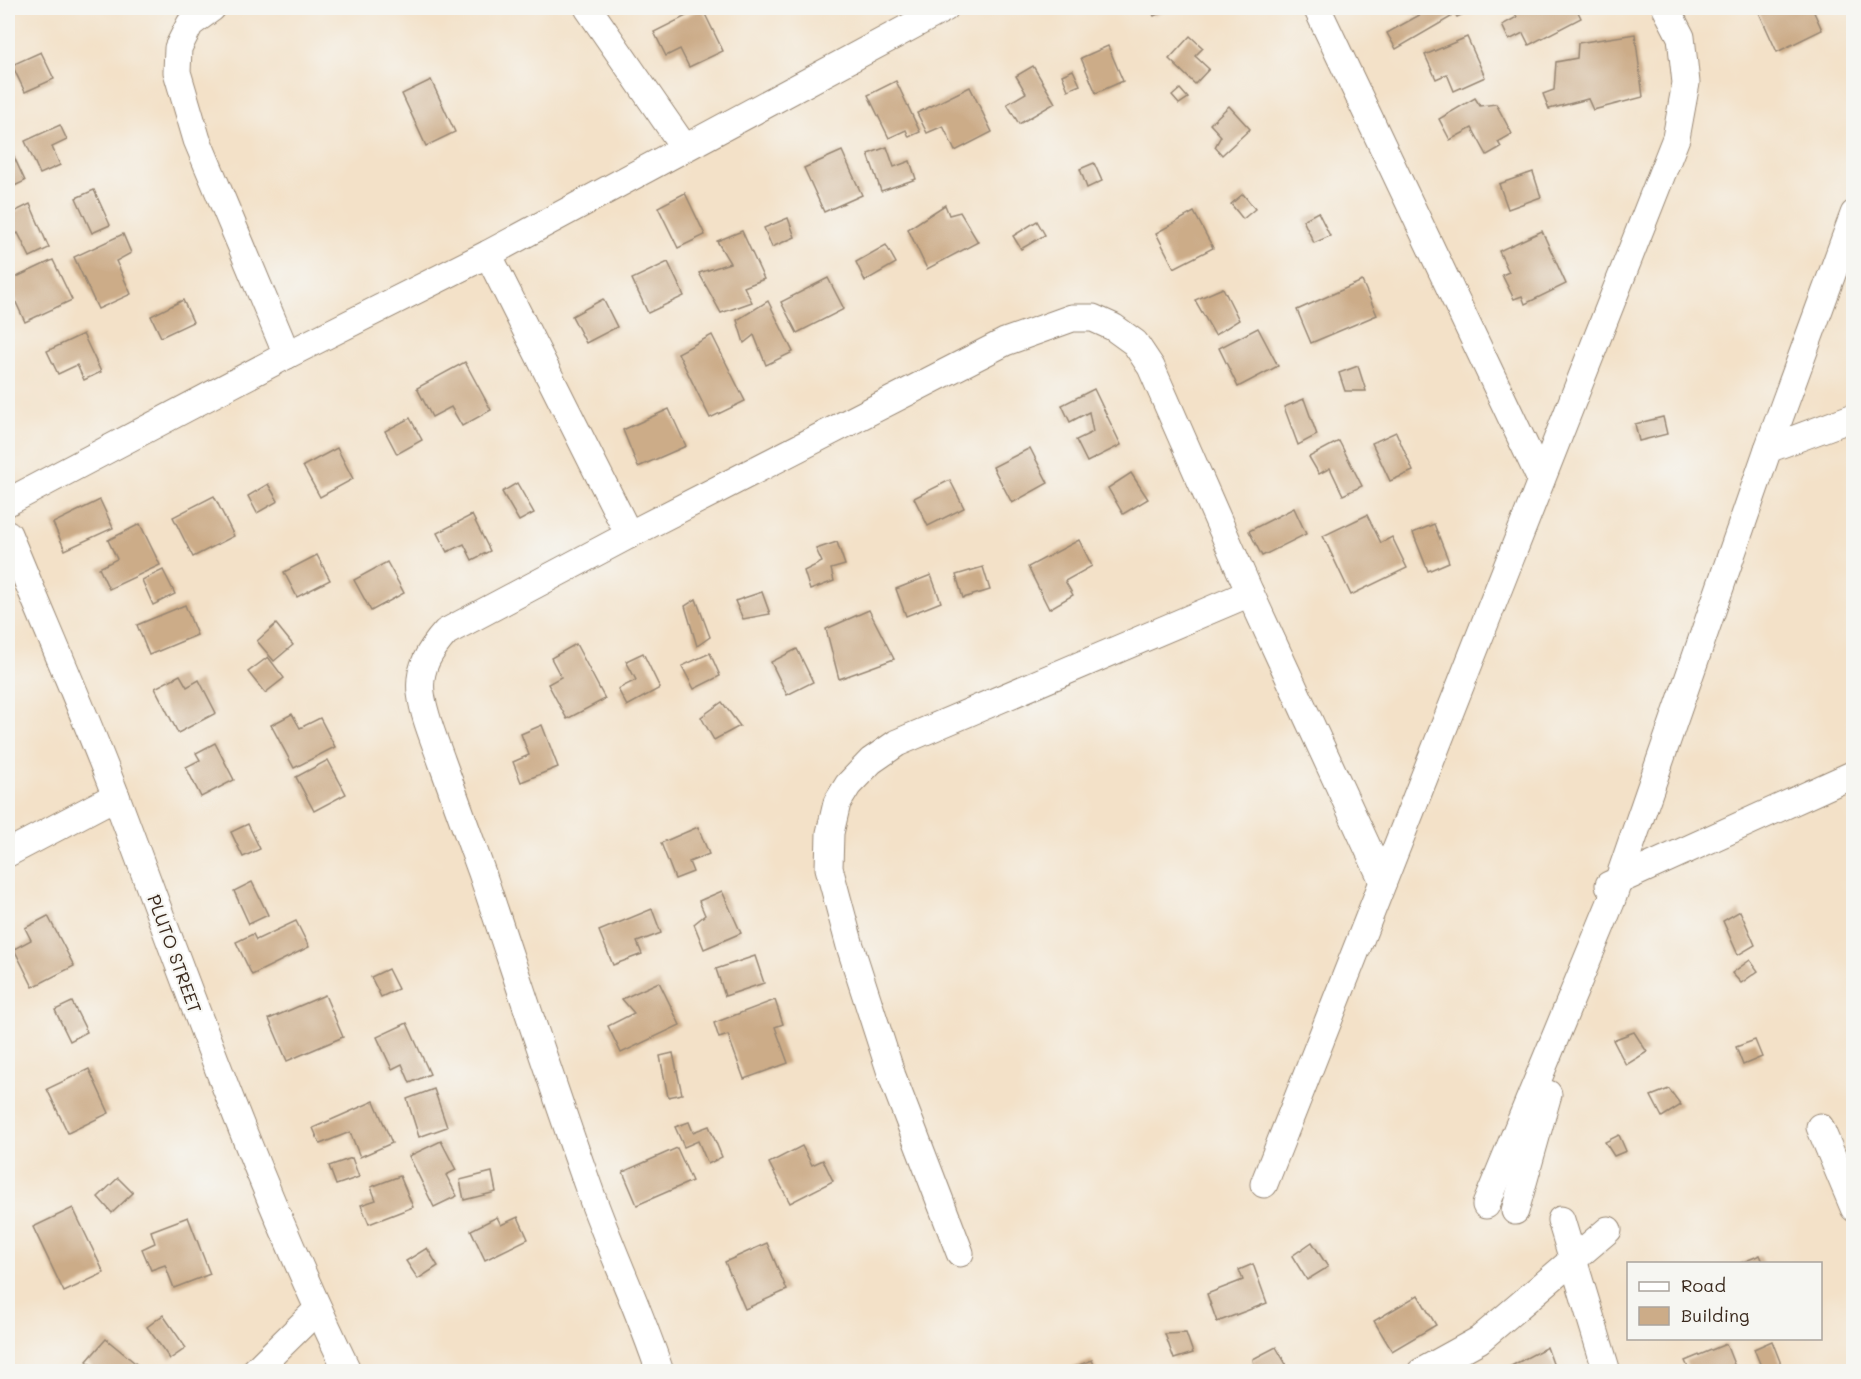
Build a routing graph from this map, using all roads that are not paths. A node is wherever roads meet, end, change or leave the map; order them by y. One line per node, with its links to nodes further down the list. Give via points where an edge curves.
1 (212, 8): 9 (street, via 190,24 178,48 177,72 197,140)
2 (588, 8): 6 (street)
3 (1317, 8): 12 (street)
4 (1666, 8): 12 (street, via 1681,37 1686,83 1676,138)
5 (938, 9): 6 (street)
6 (684, 147): 8 (street)
7 (1854, 214): 11 (street)
8 (488, 254): 9 (street); 15 (street)
9 (287, 355): 13 (street)
10 (1854, 417): 11 (street)
11 (1768, 449): 21 (street)
12 (1541, 480): 20 (street)
13 (8, 502)
14 (8, 534): 18 (street, PLUTO STREET)
15 (629, 534): 16 (street, via 1005,342 1072,318 1093,318 1135,343 1151,367); 33 (street, via 446,632 426,658 421,691 427,720 555,1094)
16 (1250, 593): 20 (street); 29 (street, via 897,743 871,761 848,784 837,803 830,833 829,868 850,946 892,1076)
17 (1854, 774): 21 (street); 26 (street, via 1608,886)
18 (116, 796): 19 (street); 30 (street, PLUTO STREET, via 200,1023)
19 (8, 853)
20 (1383, 881): 23 (street)
21 (1611, 902): 24 (street)
22 (1820, 1127): 25 (street)
23 (1264, 1184)
24 (1486, 1205)
25 (1854, 1208)
26 (1515, 1211)
27 (1561, 1220): 35 (street)
28 (1608, 1230): 34 (street, via 1479,1340)
29 (960, 1253)
30 (318, 1310): 31 (street); 32 (street, PLUTO STREET)
31 (254, 1371)
32 (348, 1371)
33 (660, 1371)
34 (1421, 1371)
35 (1607, 1371)

